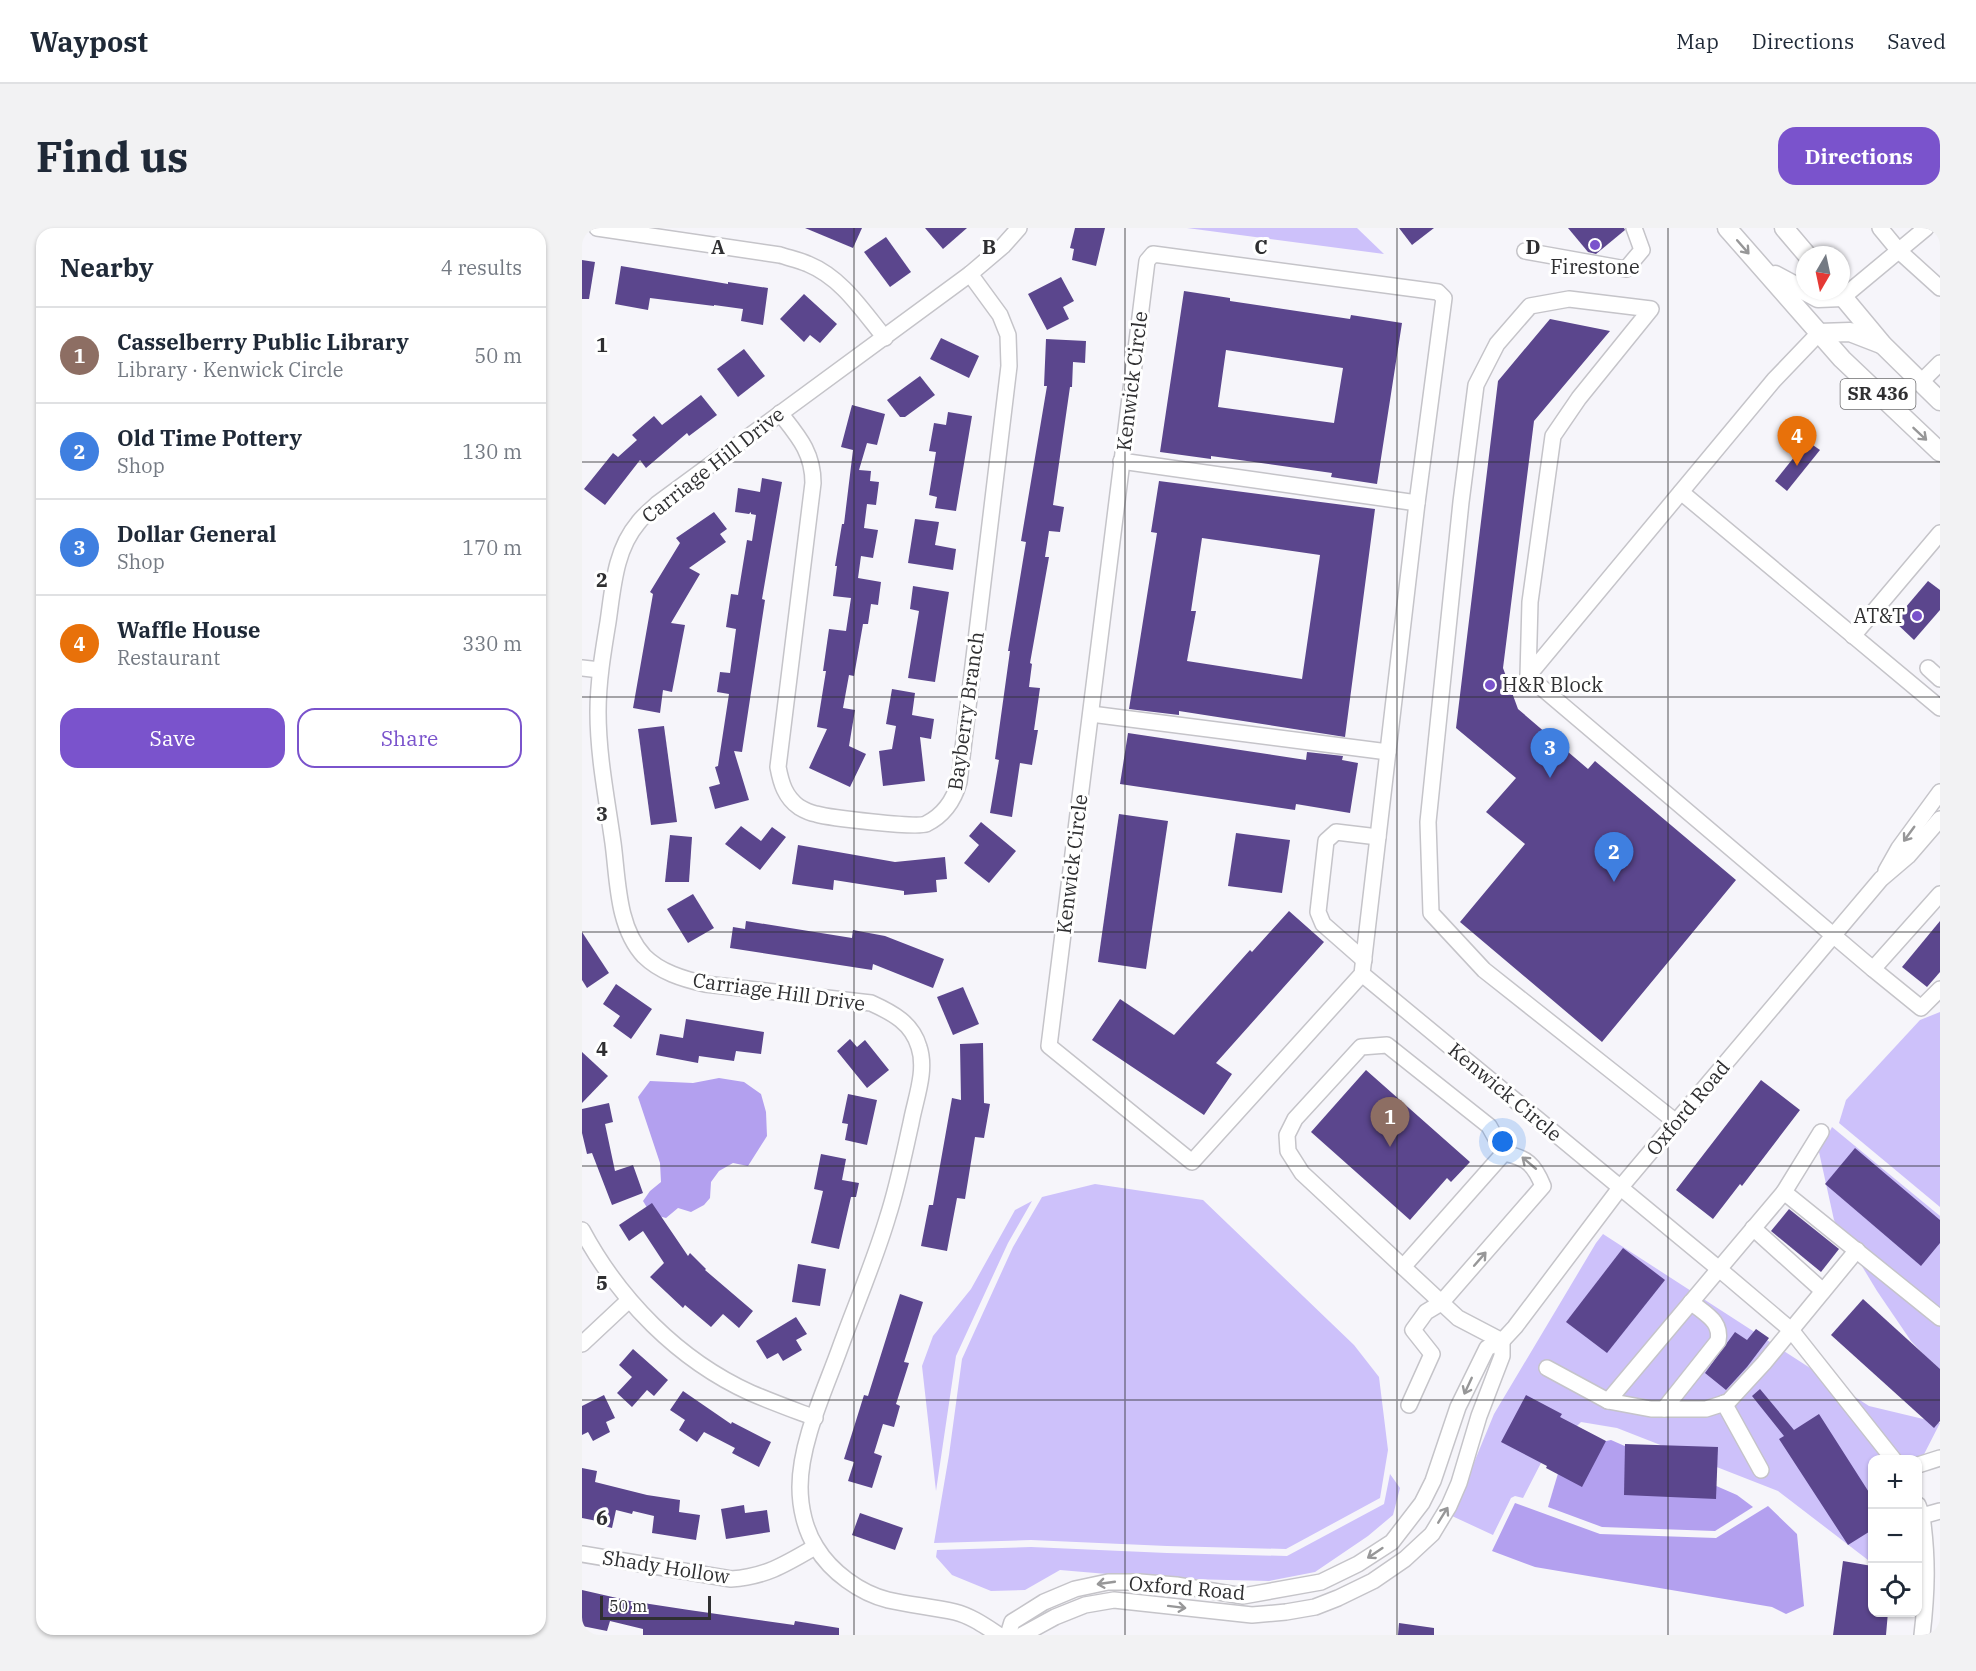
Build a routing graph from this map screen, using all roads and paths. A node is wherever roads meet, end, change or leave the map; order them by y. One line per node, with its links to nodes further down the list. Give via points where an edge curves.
1 (597, 228): 18 (street, via 780,255 808,264 848,291)
2 (1019, 228): 12 (street, Carriage Hill Drive)
3 (1634, 228): 9 (street, via 1642,250 1626,268)
4 (1727, 228): 11 (main road, SR 436, one-way to 11)
5 (1784, 228): 8 (main road)
6 (1880, 228): 10 (street)
7 (1926, 228): 10 (street)
8 (1799, 246)
9 (1525, 251)
10 (1899, 251): 14 (street); 15 (street)
11 (1760, 267): 13 (main road); 17 (main road, SR 436)
12 (970, 274): 18 (street, Carriage Hill Drive); 23 (street, Bayberry Branch, via 1000,315 1008,335 1009,366 959,782 955,799 925,825 815,814 799,807 781,785 778,767 813,466)
13 (1796, 286)
14 (1850, 287)
15 (1940, 288)
16 (1846, 300): 19 (main road, SR 436)
17 (1819, 333): 19 (main road, via 1850,332); 24 (main road, SR 436, one-way to 24); 26 (street, via 1774,380)
18 (885, 338): 23 (street, Carriage Hill Drive)
19 (1883, 345): 21 (main road, SR 436)
20 (1940, 363): 21 (street)
21 (1921, 382): 22 (main road, SR 436)
22 (1940, 401)
23 (780, 413): 32 (street, Carriage Hill Drive, via 657,504 638,523 624,544 616,569)
24 (1940, 452)
25 (1121, 461): 27 (street); 27 (street, Kenwick Circle, via 1147,261 1153,254 1437,292 1444,298); 36 (street, Kenwick Circle)
26 (1681, 492): 29 (street); 33 (street)
27 (1417, 503): 37 (street, Kenwick Circle)
28 (1940, 533): 29 (street)
29 (1853, 636): 35 (street)
30 (582, 668): 32 (street)
31 (1928, 668): 34 (street)
32 (600, 670): 70 (street, Carriage Hill Drive, via 599,741 621,897 626,926 643,955 685,980 871,1003 908,1026 919,1046 920,1079 888,1217)
33 (1528, 676): 43 (street); 47 (street, via 1530,602 1553,436 1651,309 1569,299 1530,306 1497,344 1476,385 1428,822 1431,914 1484,970)
34 (1940, 679)
35 (1940, 708)
36 (1091, 714): 37 (street); 44 (street, Kenwick Circle, via 1049,1046 1192,1162)
37 (1388, 752): 40 (street, Kenwick Circle)
38 (1940, 792): 41 (street, Oxford Road, one-way to 41)
39 (1940, 819): 41 (street, Oxford Road, via 1908,856)
40 (1378, 837): 44 (street, Kenwick Circle); 44 (street, via 1336,832 1326,841 1318,912 1323,924)
41 (1881, 879): 43 (street, Oxford Road)
42 (1940, 894): 45 (street)
43 (1834, 934): 45 (street); 47 (street, Oxford Road)
44 (1363, 967): 50 (street, Kenwick Circle)
45 (1873, 969): 46 (street, via 1921,1008)
46 (1940, 989)
47 (1676, 1122): 50 (street, Oxford Road)
48 (1821, 1132): 51 (street)
49 (1504, 1153): 55 (street); 55 (street, via 1489,1126 1386,1045 1361,1047 1295,1119 1287,1135 1288,1151 1302,1173); 60 (street, one-way to 49, via 1543,1186 1537,1170 1524,1159)
50 (1620, 1188): 56 (street, Kenwick Circle); 63 (street, Oxford Road)
51 (1784, 1192): 52 (street); 54 (street)
52 (1753, 1228): 56 (street); 57 (street)
53 (582, 1230): 58 (street, via 598,1261)
54 (1857, 1250): 57 (street); 61 (street)
55 (1403, 1267): 60 (street)
56 (1719, 1269): 59 (street); 62 (street, Kenwick Circle)
57 (1823, 1290): 62 (street)
58 (629, 1300): 64 (street); 70 (street, via 662,1334 701,1365 750,1392)
59 (1691, 1302): 66 (street); 69 (street, via 1718,1325 1718,1341)
60 (1441, 1303): 63 (street, via 1458,1318); 68 (street, via 1426,1312 1413,1330 1432,1354)
61 (1940, 1318)
62 (1791, 1330): 67 (street); 71 (street, Kenwick Circle)
63 (1502, 1341): 81 (street, Oxford Road, one-way to 81, via 1487,1348 1482,1357 1458,1407 1422,1503 1392,1542 1358,1564 1321,1582 1243,1596 1149,1583 1108,1582 1075,1589 1044,1602 1012,1622); 82 (street, Oxford Road, one-way to 63, via 1085,1605 1114,1600 1252,1615 1315,1607 1373,1581 1432,1534 1449,1506 1502,1356)
64 (582, 1344)
65 (1547, 1368): 66 (street)
66 (1608, 1401): 69 (street)
67 (1724, 1403): 69 (street, via 1706,1409); 74 (street)
68 (1409, 1405)
69 (1664, 1409)
70 (815, 1418): 78 (street, Carriage Hill Drive, via 803,1458 800,1487 803,1517)
71 (1890, 1455)
72 (1940, 1458): 73 (street)
73 (1922, 1463)
74 (1761, 1470)
75 (1922, 1510): 76 (street)
76 (1940, 1511)
77 (1922, 1525): 83 (street, via 1927,1563)
78 (815, 1547): 79 (street, Shady Hollow, via 776,1570 751,1578 730,1579); 80 (street, Carriage Hill Drive, via 836,1571 861,1589 885,1599 956,1612)
79 (582, 1554)
80 (999, 1635)
81 (1008, 1635)
82 (1022, 1635)
83 (1922, 1635)

